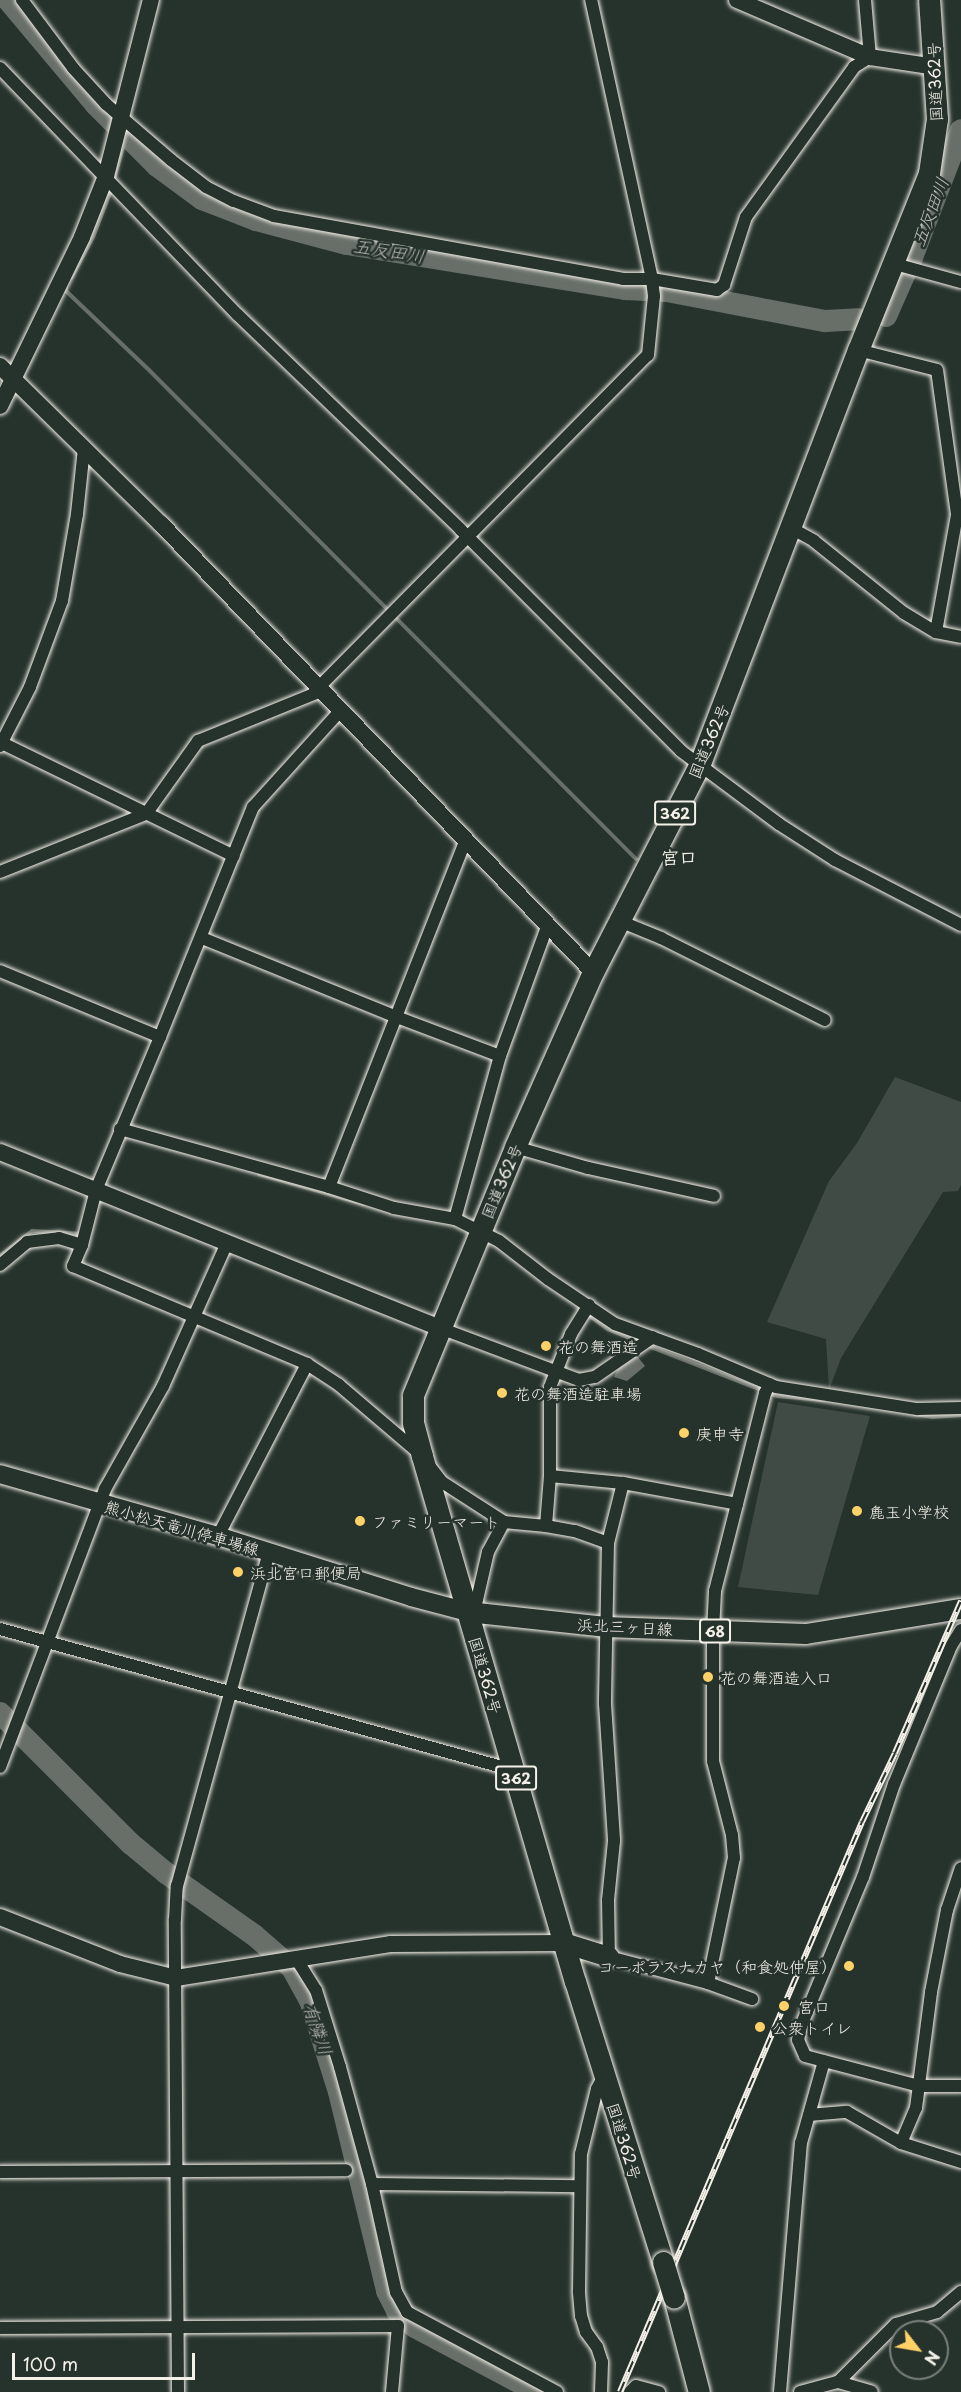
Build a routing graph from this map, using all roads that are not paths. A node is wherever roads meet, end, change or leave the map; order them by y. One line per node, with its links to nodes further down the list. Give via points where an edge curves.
1 (22, 0): 10 (street)
2 (151, 0): 10 (street)
3 (591, 0): 13 (street)
4 (737, 0): 7 (street)
5 (865, 0): 7 (street)
6 (929, 0): 9 (highway, 国道362号 / 362)
7 (870, 57): 9 (street); 13 (street, via 855,67 746,217 724,285 717,290)
8 (0, 68): 11 (street)
9 (935, 68): 12 (highway, 国道362号 / 362, via 937,119 929,173)
10 (120, 126): 11 (street); 13 (street, via 206,187 274,216 623,279)
11 (110, 181): 17 (street); 21 (street, via 238,315)
12 (894, 264): 14 (street); 15 (highway, 国道362号 / 362)
13 (652, 280): 21 (street, via 648,356)
14 (961, 282)
15 (858, 350): 20 (highway, 国道362号 / 362); 22 (street, via 937,370 957,515)
16 (0, 366): 17 (street)
17 (14, 380): 18 (street); 19 (street)
18 (0, 406)
19 (84, 449): 24 (street); 26 (street, via 62,601 30,687)
20 (791, 528): 22 (street, via 814,541 904,613); 27 (highway, 国道362号 / 362)
21 (467, 536): 24 (street); 27 (street)
22 (936, 632): 23 (street)
23 (961, 637)
24 (319, 690): 25 (street); 28 (street, via 198,741)
25 (339, 712): 29 (street); 30 (street, via 253,807)
26 (0, 743): 28 (street)
27 (699, 766): 32 (highway, 国道362号 / 362); 33 (street, via 835,860)
28 (146, 814): 30 (street); 31 (street)
29 (465, 841): 34 (street); 38 (street)
30 (234, 856): 35 (street)
31 (0, 872)
32 (617, 920): 37 (highway, 国道362号 / 362); 39 (street)
33 (961, 925)
34 (547, 927): 37 (street); 41 (street)
35 (202, 938): 38 (street); 40 (street)
36 (0, 971): 40 (street)
37 (593, 972): 43 (highway, 国道362号 / 362)
38 (394, 1016): 41 (street); 45 (street)
39 (825, 1020)
40 (160, 1037): 42 (street)
41 (500, 1056): 48 (street)
42 (120, 1129): 45 (street); 46 (street)
43 (515, 1147): 47 (street); 49 (highway, 国道362号 / 362)
44 (0, 1152): 46 (street)
45 (329, 1187): 48 (street, via 394,1208)
46 (96, 1190): 50 (street); 51 (street)
47 (714, 1196)
48 (455, 1219): 49 (street)
49 (480, 1231): 53 (street); 55 (highway, 国道362号 / 362)
50 (226, 1243): 54 (street); 55 (street)
51 (82, 1245): 52 (street, via 59,1238 27,1242); 54 (street, via 73,1266)
52 (0, 1264)
53 (589, 1305): 56 (street, via 615,1324); 58 (street)
54 (195, 1318): 57 (street); 65 (street, via 163,1386 105,1488)
55 (440, 1328): 58 (street); 61 (highway, 国道362号 / 362, via 413,1395 413,1423)
56 (653, 1337): 58 (street, via 587,1380); 59 (street)
57 (307, 1364): 61 (street, via 339,1385); 69 (street)
58 (555, 1372): 63 (street, via 550,1387)
59 (768, 1388): 60 (street, via 917,1409); 66 (street)
60 (961, 1408)
61 (422, 1456): 67 (street, via 442,1482); 73 (highway, 国道362号 / 362)
62 (0, 1474): 65 (main road, 熊小松天竜川停車場線)
63 (550, 1476): 64 (street); 68 (street)
64 (623, 1483): 66 (street); 70 (street)
65 (101, 1503): 69 (main road, 熊小松天竜川停車場線); 78 (street)
66 (737, 1504): 77 (street, via 715,1591)
67 (504, 1522): 68 (street); 73 (street, via 488,1552)
68 (546, 1526): 70 (street)
69 (219, 1536): 71 (main road, 熊小松天竜川停車場線)
70 (608, 1543): 74 (street)
71 (270, 1552): 73 (main road, 熊小松天竜川停車場線); 79 (street)
72 (961, 1610): 77 (main road, 浜北三ヶ日線 / 68, via 806,1634)
73 (471, 1612): 74 (main road, 浜北三ヶ日線 / 68); 81 (highway, 国道362号 / 362)
74 (605, 1627): 77 (main road, 浜北三ヶ日線 / 68); 85 (street, via 605,1704 614,1841 608,1900)
75 (0, 1629): 78 (street)
76 (961, 1630): 90 (street, via 899,1774 863,1877 801,2026 798,2040 805,2056)
77 (713, 1631): 88 (street, via 713,1761 734,1858)
78 (47, 1642): 79 (street); 80 (street)
79 (230, 1693): 81 (street); 87 (street, via 179,1882)
80 (0, 1767)
81 (513, 1770): 84 (highway, 国道362号 / 362)
82 (961, 1868): 92 (street, via 946,1910)
83 (0, 1917): 87 (street, via 120,1964)
84 (564, 1943): 85 (main road); 86 (street, via 392,1944); 91 (highway, 国道362号 / 362)
85 (609, 1957): 88 (street)
86 (291, 1960): 87 (street); 100 (street, via 316,1990)
87 (176, 1978): 98 (street)
88 (708, 1983): 89 (street)
89 (752, 1999)
90 (825, 2061): 92 (street); 94 (street)
91 (604, 2075): 101 (street, via 586,2129); 113 (highway, 国道362号 / 362, bridge, via 674,2297)
92 (919, 2086): 93 (street); 95 (street, via 916,2108)
93 (961, 2086)
94 (809, 2115): 95 (street, via 847,2112); 114 (street, via 801,2144)
95 (902, 2143): 96 (street)
96 (961, 2162)
97 (346, 2170): 98 (street)
98 (177, 2171): 99 (street); 104 (street)
99 (0, 2172)
100 (372, 2184): 101 (street); 103 (street)
101 (580, 2186): 110 (street, via 581,2316 602,2362)
102 (961, 2292): 106 (street, via 937,2313 897,2324)
103 (402, 2320): 104 (street); 108 (street); 109 (street)
104 (177, 2327): 105 (street); 107 (street)
105 (0, 2328)
106 (838, 2382): 115 (street); 116 (street)
107 (178, 2392)
108 (392, 2392)
109 (558, 2392)
110 (601, 2392)
111 (630, 2392): 112 (street, via 636,2386)
112 (659, 2392)
113 (699, 2392)
114 (780, 2392)
115 (800, 2392)
116 (872, 2392)

